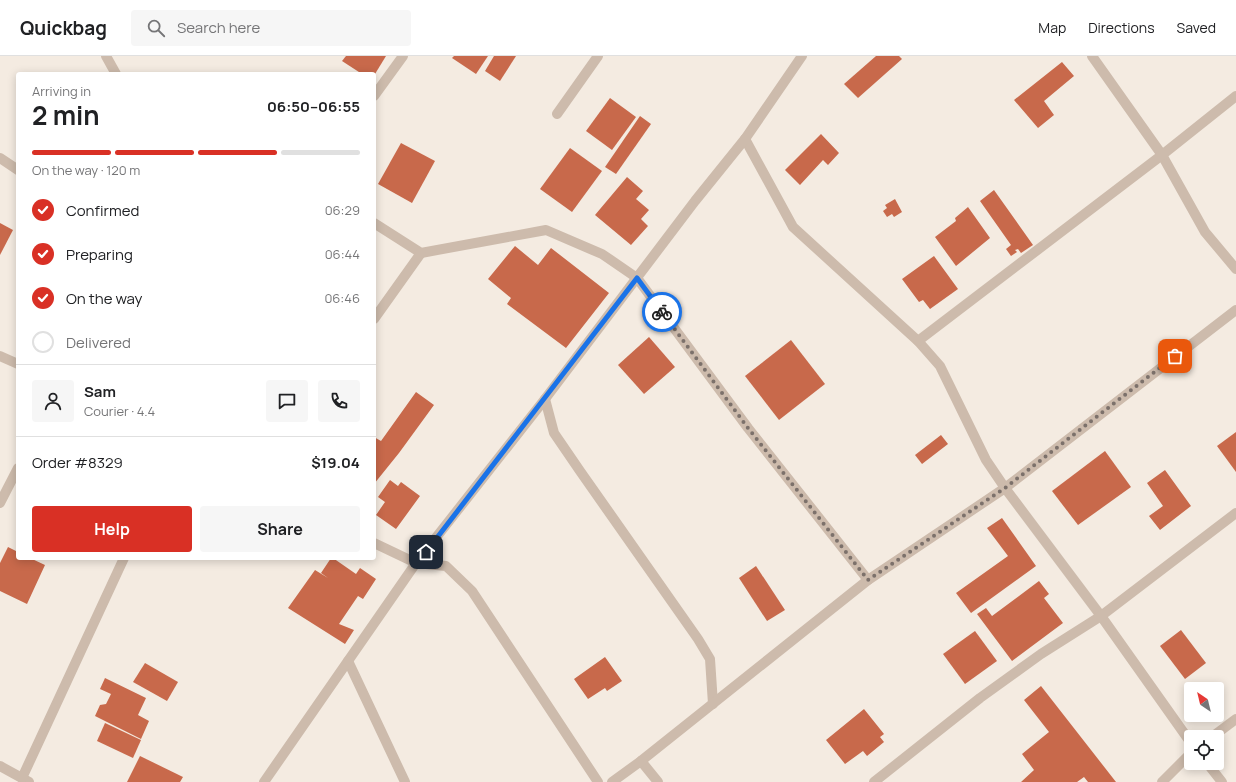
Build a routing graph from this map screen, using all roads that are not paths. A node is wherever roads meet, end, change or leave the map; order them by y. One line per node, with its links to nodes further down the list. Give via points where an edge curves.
1 (106, 56): 6 (street)
2 (404, 56): 7 (street)
3 (598, 56): 9 (street)
4 (802, 56): 10 (street)
5 (1092, 56): 11 (street)
6 (115, 72)
7 (376, 93)
8 (1236, 96): 11 (street)
9 (557, 114)
10 (745, 139): 17 (street); 20 (street, via 793,227)
11 (1162, 155): 16 (street, via 1205,232); 20 (street)
12 (0, 158): 13 (street)
13 (16, 169)
14 (376, 224): 15 (street)
15 (421, 253): 17 (street, via 546,230 602,254); 19 (street)
16 (1236, 269)
17 (637, 278): 23 (street); 31 (street, via 748,428)
18 (1236, 310): 25 (street)
19 (376, 316)
20 (918, 341): 25 (street, via 940,366 986,460)
21 (0, 356): 22 (street)
22 (16, 363)
23 (545, 399): 30 (street); 34 (street, via 554,433 710,659)
24 (16, 472): 26 (street)
25 (1005, 488): 31 (street); 32 (street)
26 (0, 503)
27 (1236, 513): 32 (street)
28 (376, 544): 30 (street)
29 (123, 560): 42 (street)
30 (416, 563): 33 (street); 45 (street, via 446,566 472,591)
31 (868, 580): 34 (street)
32 (1101, 616): 37 (street); 48 (street, via 1041,654 980,698)
33 (348, 660): 43 (street); 44 (street)
34 (713, 704): 38 (street)
35 (1236, 719): 36 (street)
36 (1221, 730)
37 (1184, 734)
38 (641, 761): 46 (street); 47 (street)
39 (1184, 761): 49 (street)
40 (0, 766): 42 (street)
41 (1212, 770): 50 (street)
42 (25, 780)
43 (264, 782)
44 (405, 782)
45 (598, 782)
46 (612, 782)
47 (658, 782)
48 (874, 782)
49 (1162, 782)
50 (1222, 782)

